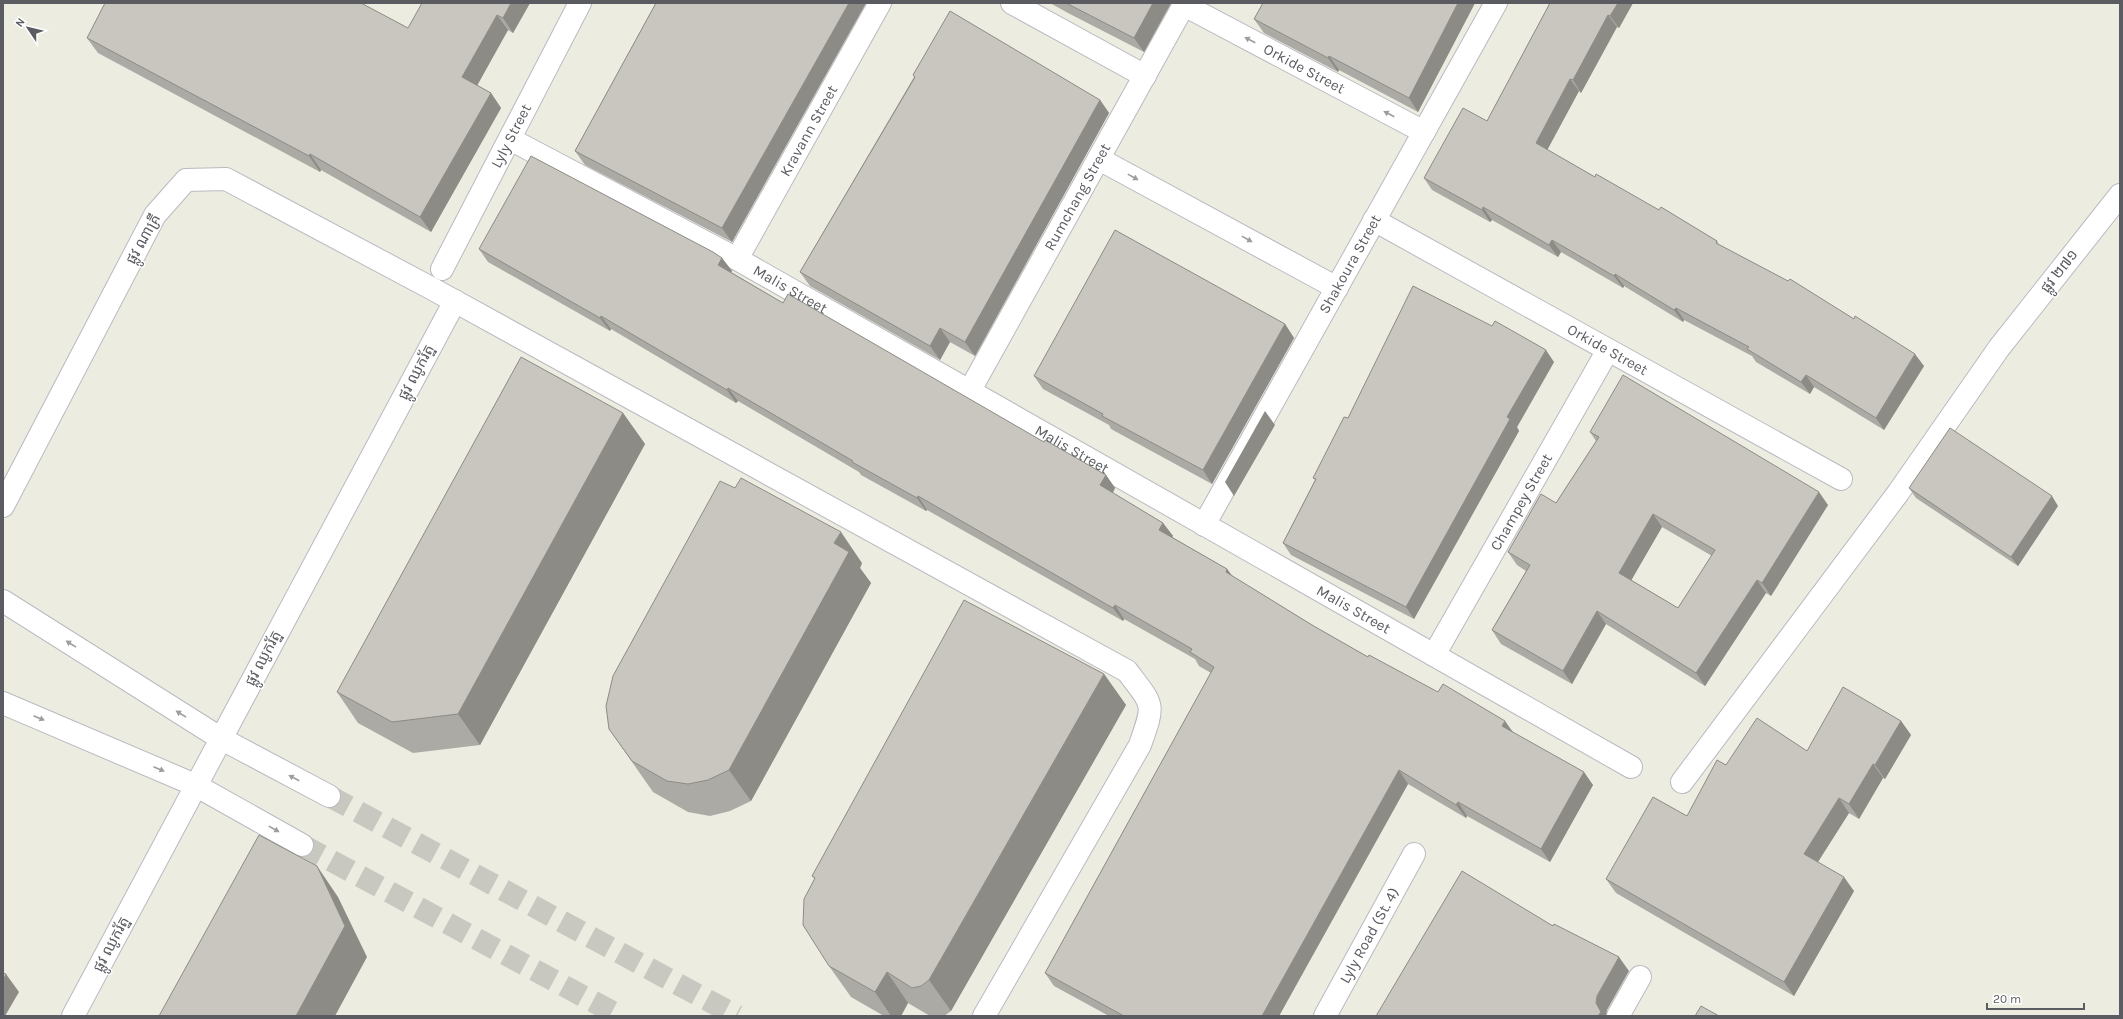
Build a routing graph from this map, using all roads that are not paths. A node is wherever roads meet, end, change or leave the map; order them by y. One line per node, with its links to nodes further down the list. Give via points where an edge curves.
1 (580, 3): 8 (street, Lyly Street)
2 (880, 3): 12 (street, Kravann Street)
3 (1012, 3): 6 (street)
4 (1496, 3): 7 (street, Shakoura Street)
5 (1185, 4): 6 (street, Rumchang Street); 7 (street, Orkide Street, one-way to 5)
6 (1145, 76): 9 (street, Rumchang Street)
7 (1424, 132): 11 (street, Shakoura Street)
8 (510, 139): 12 (street, Malis Street); 13 (street, Lyly Street)
9 (1099, 158): 14 (street, one-way to 14); 17 (street, Rumchang Street)
10 (2120, 195): 26 (street, ផ្លូវ ២៧១, via 1999,348 1898,493)
11 (1374, 220): 14 (street, Shakoura Street); 16 (street, Orkide Street)
12 (737, 259): 17 (street, Malis Street)
13 (442, 269)
14 (1336, 288): 20 (street, Shakoura Street)
15 (455, 301): 19 (street, ផ្លូវ ណាគ្រី, via 226,179 186,180 155,215); 24 (street, ផ្លូវ ឈូករ័ត្ន); 33 (street, ផ្លូវ ណាគ្រី, via 1127,671 1150,701 1151,714 1140,745)
16 (1608, 350): 18 (street, Orkide Street); 22 (street, Champey Street)
17 (969, 392): 20 (street, Malis Street)
18 (1841, 478)
19 (3, 506)
20 (1204, 525): 22 (street, Malis Street)
21 (3, 601): 24 (street, one-way to 21)
22 (1434, 655): 25 (street, Malis Street)
23 (3, 703): 27 (street, one-way to 27)
24 (220, 738): 27 (street, ផ្លូវ ឈូករ័ត្ន); 28 (street, one-way to 24)
25 (1631, 767)
26 (1682, 782)
27 (195, 785): 29 (street, one-way to 29); 32 (street, ផ្លូវ ឈូករ័ត្ន)
28 (329, 796)
29 (302, 845)
30 (1414, 854): 34 (street, Lyly Road (St. 4))
31 (1640, 976): 35 (street)
32 (73, 1016)
33 (984, 1016)
34 (1324, 1016)
35 (1618, 1016)

